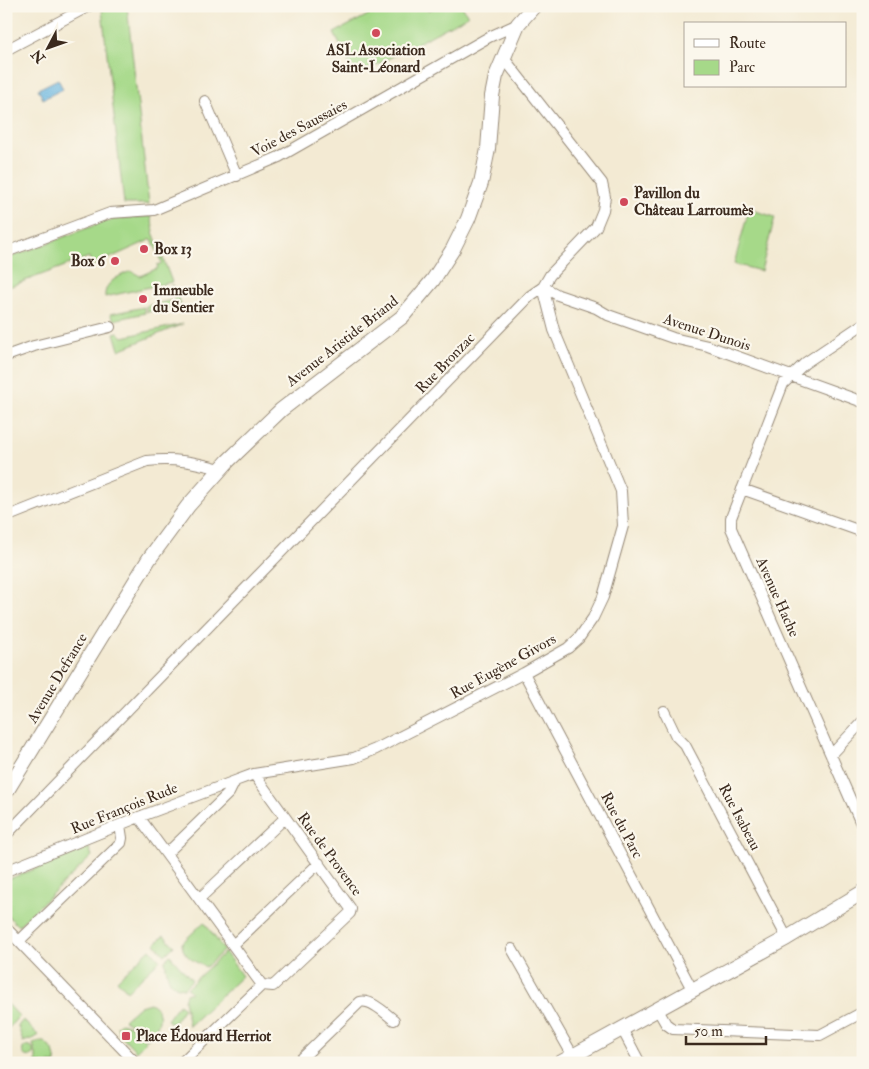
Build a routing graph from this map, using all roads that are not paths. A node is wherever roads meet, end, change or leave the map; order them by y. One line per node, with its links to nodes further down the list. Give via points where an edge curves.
1 (89, 6): 4 (street)
2 (534, 6): 3 (street, Avenue Aristide Briand)
3 (518, 24): 5 (street, Avenue Aristide Briand); 7 (street, Voie des Saussaies, via 488,37 280,157)
4 (10, 49)
5 (503, 57): 9 (street, Rue Bronzac, via 602,183 605,197 596,226 550,275); 15 (street, Avenue Aristide Briand, via 494,83 488,149 481,183 468,219 433,280 402,317 281,410)
6 (205, 101): 7 (street)
7 (237, 176): 8 (street, Voie des Saussaies, via 154,210 110,213)
8 (6, 252)
9 (543, 287): 13 (street, Avenue Dunois, via 608,315); 20 (street, Rue Eugène Givors, via 554,330 621,491 623,526 603,597 579,638); 31 (street, Rue Bronzac, via 530,296)
10 (863, 324): 13 (street)
11 (110, 327): 12 (street)
12 (6, 356)
13 (790, 376): 14 (street, Avenue Dunois); 16 (street, Avenue Hache, via 783,384)
14 (863, 402)
15 (221, 469): 17 (street, via 170,459 147,461); 19 (street, Avenue Aristide Briand, via 188,506)
16 (742, 489): 18 (street); 23 (street, Avenue Hache, via 730,518 731,528)
17 (6, 517)
18 (863, 532)
19 (119, 608): 26 (street, Avenue Defrance)
20 (524, 674): 24 (street, Rue Eugène Givors, via 361,755); 43 (street, Rue du Parc)
21 (664, 711): 38 (street, Rue Isabeau)
22 (863, 721): 23 (street)
23 (831, 755): 30 (street, Avenue Hache)
24 (254, 774): 25 (street, Rue François Rude); 28 (street, Rue de Provence)
25 (234, 781): 27 (street, Rue François Rude); 32 (street, via 229,793)
26 (6, 792)
27 (139, 817): 29 (street, Rue François Rude); 32 (street)
28 (285, 818): 33 (street, Rue de Provence); 36 (street)
29 (120, 825): 34 (street, Rue François Rude); 39 (street, via 121,843)
30 (863, 828)
31 (6, 835)
32 (166, 854): 36 (street)
33 (318, 863): 40 (street); 42 (street, Rue de Provence, via 350,906 350,913 273,986)
34 (6, 871)
35 (863, 892): 38 (street)
36 (199, 899): 40 (street)
37 (6, 928): 39 (street)
38 (787, 938): 43 (street)
39 (19, 941): 49 (street)
40 (233, 945): 42 (street)
41 (512, 950): 48 (street)
42 (262, 986): 50 (street, Rue de Provence)
43 (693, 990): 44 (street)
44 (658, 1010): 45 (street, via 673,1029 820,1035); 47 (street)
45 (863, 1012)
46 (394, 1020): 51 (street, via 364,1000)
47 (622, 1029): 48 (street); 53 (street)
48 (573, 1056): 52 (street)
49 (136, 1063)
50 (181, 1063)
51 (297, 1063)
52 (560, 1063)
53 (640, 1063)

